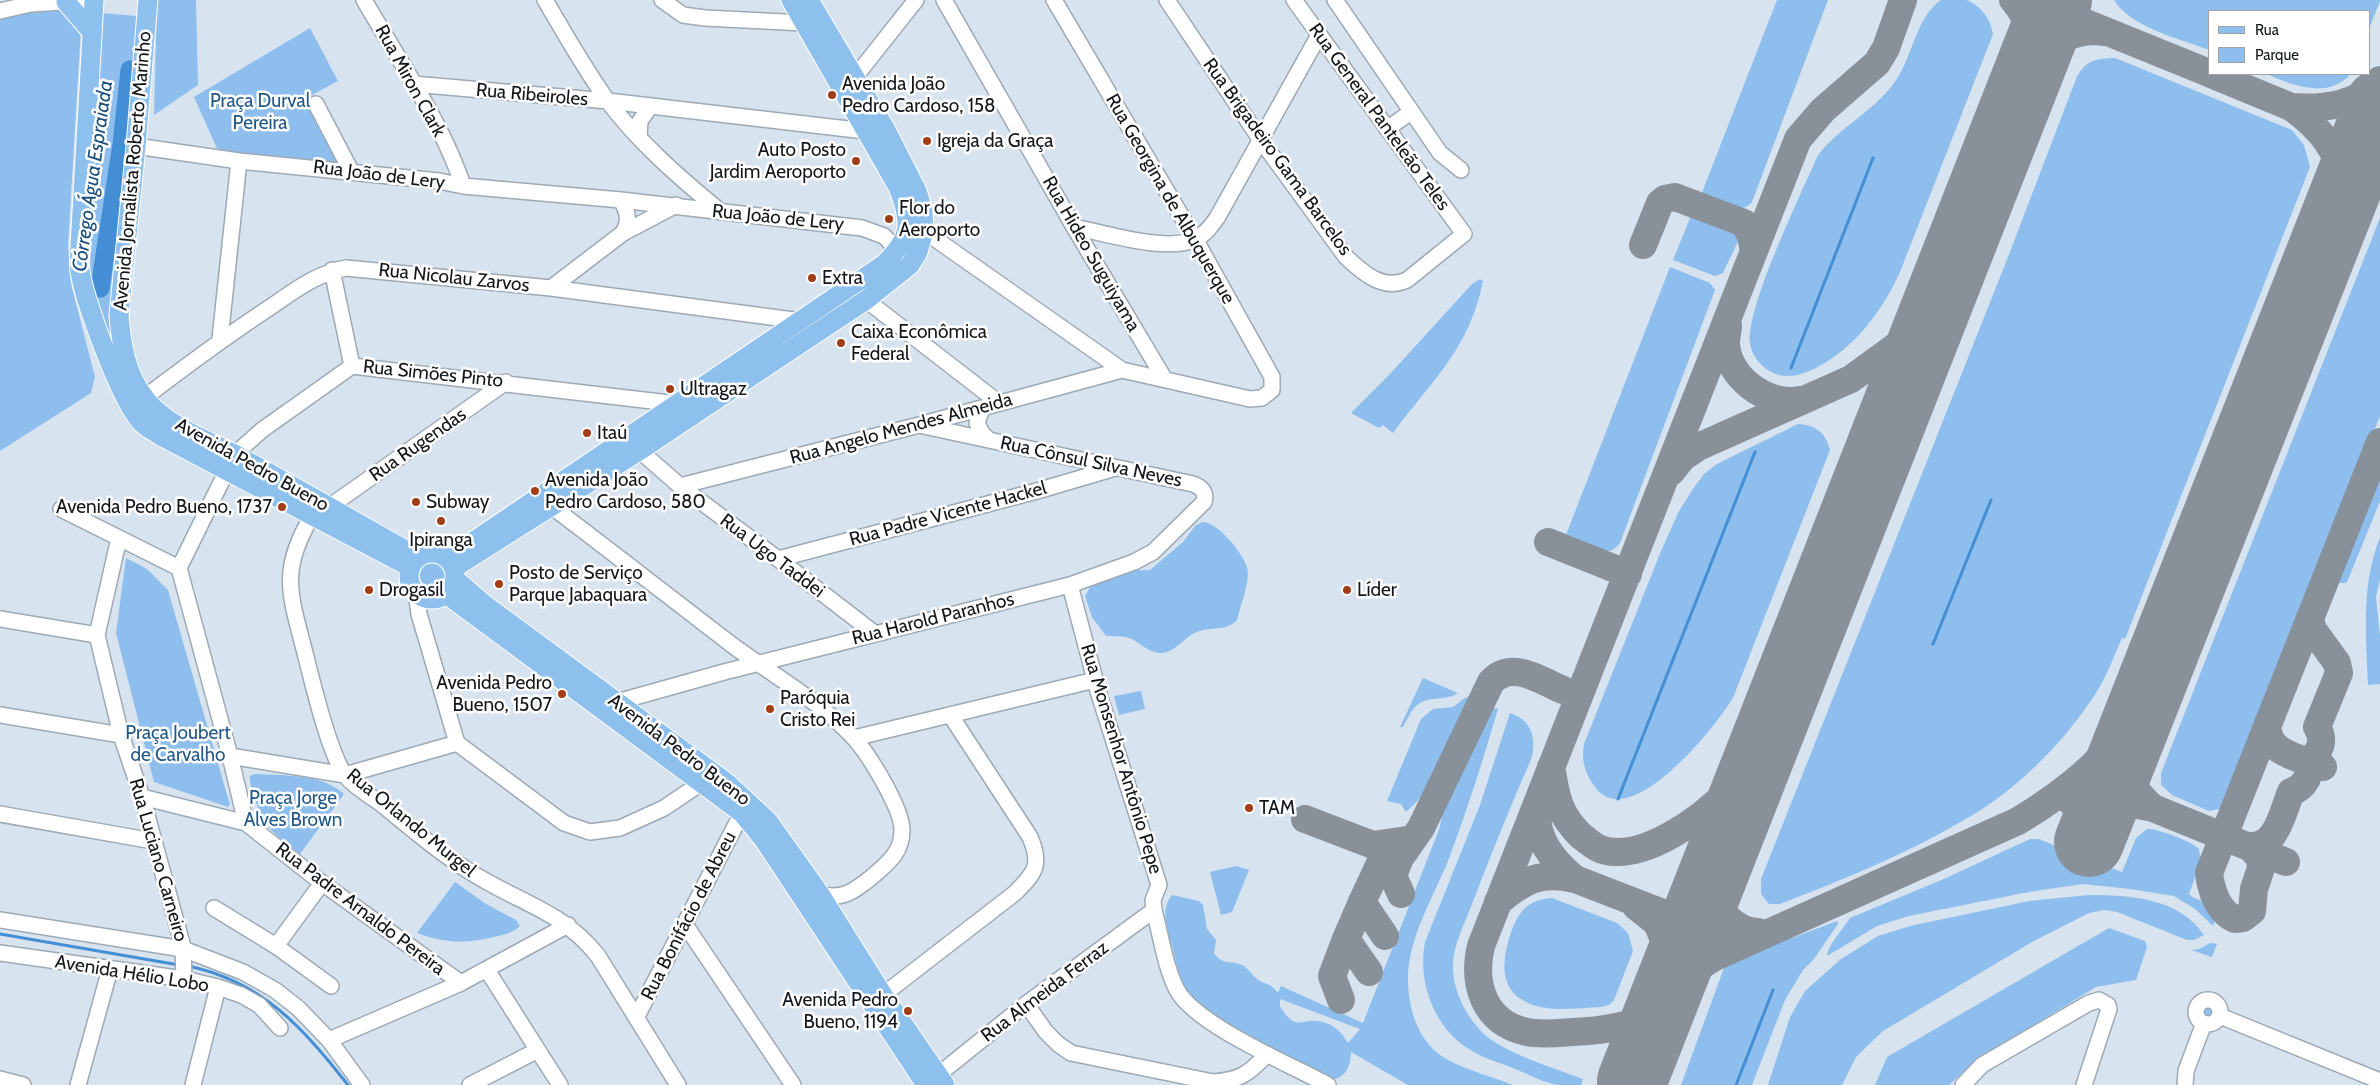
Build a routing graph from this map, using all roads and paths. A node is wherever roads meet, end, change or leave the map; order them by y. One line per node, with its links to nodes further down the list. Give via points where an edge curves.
1 (95, 0): 15 (street); 18 (main road, Avenida Jornalista Roberto Marinho)
2 (148, 0): 32 (main road, Avenida Jornalista Roberto Marinho)
3 (364, 0): 22 (street, Rua Miron Clark)
4 (545, 0): 20 (street)
5 (662, 0): 17 (street, via 683,15)
6 (790, 0): 17 (main road)
7 (809, 0): 21 (main road)
8 (916, 0): 21 (street)
9 (944, 0): 43 (street, Rua Hideo Suguiyama)
10 (1054, 0): 46 (street, Rua Georgina de Albuquerque)
11 (1167, 0): 31 (street, Rua Brigadeiro Gama Barcelos)
12 (1294, 0): 19 (street, Rua General Panteleão Teles)
13 (1335, 0): 27 (street)
14 (28, 2): 15 (street); 16 (street)
15 (66, 2): 18 (main road)
16 (0, 11)
17 (804, 23): 29 (main road)
18 (92, 32): 57 (main road, Avenida Jornalista Roberto Marinho, via 80,271 85,295)
19 (1319, 35): 28 (street, Rua General Panteleão Teles); 31 (street)
20 (576, 54): 23 (street, via 587,83 582,92); 24 (street)
21 (855, 78): 44 (main road, via 917,190 923,210)
22 (413, 84): 23 (street, Rua Ribeiroles); 34 (street, Rua Miron Clark)
23 (571, 99): 24 (street, Rua Ribeiroles)
24 (608, 101): 26 (street, Rua Ribeiroles); 30 (street)
25 (316, 104): 36 (street)
26 (650, 107): 29 (street, Rua Ribeiroles); 30 (street, via 640,121)
27 (1411, 112): 28 (street); 35 (street, via 1440,153)
28 (1387, 129): 49 (street, Rua General Panteleão Teles, via 1464,234)
29 (864, 131): 47 (main road, via 898,187 906,207 906,238)
30 (639, 137): 39 (street)
31 (1260, 139): 46 (street, via 1217,218); 49 (street, Rua Brigadeiro Gama Barcelos, via 1346,257 1361,271 1390,285)
32 (136, 146): 33 (street, Rua João de Lery); 55 (main road, Avenida Jornalista Roberto Marinho, via 120,286)
33 (239, 161): 36 (street, Rua João de Lery); 54 (street)
34 (456, 163): 37 (street, via 453,172); 38 (street, Rua Miron Clark)
35 (1461, 170)
36 (351, 171): 37 (street, Rua João de Lery)
37 (439, 181): 38 (street, Rua João de Lery)
38 (463, 186): 40 (street, Rua João de Lery)
39 (698, 192): 41 (street); 42 (street)
40 (621, 200): 41 (street, Rua João de Lery); 45 (street, via 628,214)
41 (675, 206): 42 (street, Rua João de Lery); 45 (street)
42 (722, 213): 47 (street, Rua João de Lery, via 862,228 884,236)
43 (1074, 227): 46 (street, via 1159,244); 60 (street, Rua Hideo Suguiyama)
44 (924, 231): 51 (main road, via 920,248 910,265); 59 (street)
45 (623, 233): 50 (street)
46 (1195, 240): 60 (street, Rua Georgina de Albuquerque, via 1272,377 1272,390 1262,398 1250,399)
47 (898, 251): 53 (main road)
48 (332, 270): 50 (street, Rua Nicolau Zarvos, via 367,268); 54 (street, Rua Nicolau Zarvos); 58 (street)
49 (1407, 280)
50 (551, 288): 52 (street, Rua Nicolau Zarvos)
51 (866, 300): 63 (street); 70 (main road)
52 (759, 316): 53 (street, Rua Nicolau Zarvos); 56 (street, via 767,330)
53 (801, 321): 56 (main road)
54 (220, 339): 62 (street, Rua Nicolau Zarvos)
55 (121, 341): 62 (main road, Avenida Pedro Bueno, via 130,373)
56 (762, 347): 64 (main road)
57 (110, 363): 71 (main road, Avenida Pedro Bueno, via 142,423)
58 (352, 366): 61 (street, Rua Simões Pinto); 71 (street, Rua Simões Pinto, via 262,430)
59 (1122, 370): 60 (street); 63 (street, Rua Angelo Mendes Almeida)
60 (1164, 378)
61 (506, 382): 64 (street, Rua Simões Pinto); 76 (street, Rua Rugendas)
62 (144, 398): 71 (main road, Avenida Pedro Bueno, via 158,412)
63 (999, 403): 65 (street, Rua Angelo Mendes Almeida)
64 (678, 404): 70 (main road)
65 (982, 408): 66 (street, Rua Angelo Mendes Almeida); 69 (street, Rua Cônsul Silva Neves, via 977,423)
66 (958, 414): 67 (street, Rua Angelo Mendes Almeida); 68 (street, via 956,425)
67 (919, 425): 68 (street, Rua Cônsul Silva Neves); 74 (street, Rua Angelo Mendes Almeida)
68 (961, 434): 69 (street, Rua Cônsul Silva Neves)
69 (989, 440): 72 (street, Rua Cônsul Silva Neves)
70 (632, 445): 74 (street, Rua Ugo Taddei); 75 (main road); 83 (main road)
71 (231, 463): 76 (main road, Avenida Pedro Bueno); 78 (main road, Avenida Pedro Bueno); 82 (street)
72 (1116, 467): 73 (street, Rua Cônsul Silva Neves); 80 (street, Rua Padre Vicente Hackel)
73 (1193, 484): 84 (street, Rua Harold Paranhos, via 1205,494 1204,502 1153,552)
74 (680, 486): 80 (street, Rua Ugo Taddei)
75 (552, 506): 83 (main road); 89 (street)
76 (329, 507): 81 (main road, Avenida Pedro Bueno)
77 (61, 509): 79 (street)
78 (312, 516): 81 (main road, Avenida Pedro Bueno); 102 (street, Rua Orlando Murgel, via 298,541 289,583 331,745)
79 (119, 538): 82 (street); 88 (street, Rua Luciano Carneiro)
80 (778, 559): 87 (street, Rua Ugo Taddei)
81 (414, 562): 83 (main road, via 426,553 436,553); 85 (main road, via 409,580)
82 (179, 568): 101 (street)
83 (451, 575): 85 (main road, via 435,599); 95 (main road, Avenida Pedro Bueno, via 485,605); 103 (main road, Avenida Pedro Bueno)
84 (1070, 585): 87 (street, Rua Harold Paranhos); 93 (street, Rua Monsenhor Antônio Pepe)
85 (420, 602): 100 (street)
86 (0, 619): 88 (street)
87 (874, 634): 90 (street, Rua Harold Paranhos)
88 (97, 635): 98 (street, Rua Luciano Carneiro)
89 (732, 645): 91 (street); 92 (street, via 729,665)
90 (788, 657): 91 (street, Rua Harold Paranhos); 94 (street, via 784,671)
91 (760, 665): 92 (street, Rua Harold Paranhos); 94 (street)
92 (724, 672): 95 (street, Rua Harold Paranhos)
93 (1095, 680): 97 (street); 112 (street, Rua Monsenhor Antônio Pepe, via 1158,886 1153,900)
94 (786, 684): 99 (street)
95 (617, 702): 110 (main road, Avenida Pedro Bueno, via 750,802 768,821)
96 (0, 715): 98 (street)
97 (951, 716): 99 (street); 124 (street, via 1030,838 1036,852 1036,865 1029,879 1015,893)
98 (121, 735): 104 (street, Rua Luciano Carneiro)
99 (854, 738): 110 (street, via 891,795 902,828 900,845 893,859 863,885 838,898)
100 (457, 743): 102 (street); 103 (street, via 564,823 590,832 620,828 635,822 664,808)
101 (230, 756): 102 (street); 107 (street)
102 (345, 775): 114 (street, Rua Orlando Murgel, via 469,872)
103 (701, 782): 105 (main road, Avenida Pedro Bueno)
104 (142, 797): 107 (street); 108 (street, Rua Luciano Carneiro)
105 (742, 813): 115 (street, Rua Bonifácio de Abreu); 136 (main road, Avenida Pedro Bueno)
106 (0, 814): 108 (street)
107 (246, 823): 109 (street, Rua Padre Arnaldo Pereira)
108 (153, 841): 118 (street, Rua Luciano Carneiro)
109 (322, 883): 116 (street); 121 (street, Rua Padre Arnaldo Pereira)
110 (820, 894): 124 (main road, Avenida Pedro Bueno)
111 (214, 908): 116 (street)
112 (1154, 910): 125 (street, Rua Almeida Ferraz); 132 (street, Rua Monsenhor Antônio Pepe, via 1170,974 1187,1004 1235,1037)
113 (0, 920): 118 (street, Avenida Hélio Lobo)
114 (568, 925): 120 (street); 127 (street, Rua Orlando Murgel, via 598,956)
115 (686, 926): 127 (street, Rua Bonifácio de Abreu); 144 (street)
116 (276, 946): 122 (street)
117 (0, 953): 119 (street, Avenida Hélio Lobo)
118 (184, 965): 119 (street, Avenida Hélio Lobo); 123 (street, Avenida Hélio Lobo); 130 (street, Avenida Hélio Lobo, via 226,965 267,985 298,1008)
119 (110, 969): 138 (street)
120 (487, 970): 121 (street); 131 (street)
121 (461, 983): 130 (street)
122 (331, 986)
123 (218, 987): 129 (street, Avenida Hélio Lobo, via 259,1005); 139 (street)
124 (883, 995): 136 (main road, Avenida Pedro Bueno)
125 (1026, 1004): 132 (street, via 1058,1044 1071,1053 1094,1058 1213,1082 1244,1076); 136 (street, Rua Almeida Ferraz)
126 (2220, 1016): 128 (street, via 2211,1024); 128 (street, via 2216,1002 2202,1002 2196,1013); 133 (street)
127 (636, 1018): 143 (street, Rua Orlando Murgel)
128 (2204, 1023): 148 (street, via 2186,1070)
129 (280, 1028)
130 (329, 1040): 140 (street, Avenida Hélio Lobo)
131 (538, 1050): 141 (street); 142 (street)
132 (1267, 1054): 145 (street, Rua Monsenhor Antônio Pepe)
133 (2350, 1070): 135 (street); 149 (street)
134 (0, 1079): 137 (street)
135 (2380, 1081)
136 (937, 1082)
137 (23, 1085)
138 (78, 1085)
139 (193, 1085)
140 (362, 1085)
141 (470, 1085)
142 (560, 1085)
143 (678, 1085)
144 (793, 1085)
145 (1328, 1085)
146 (1963, 1085): 147 (street, via 1982,1065 2099,1000 2110,1009)
147 (2084, 1085)
148 (2184, 1085)
149 (2348, 1085)

